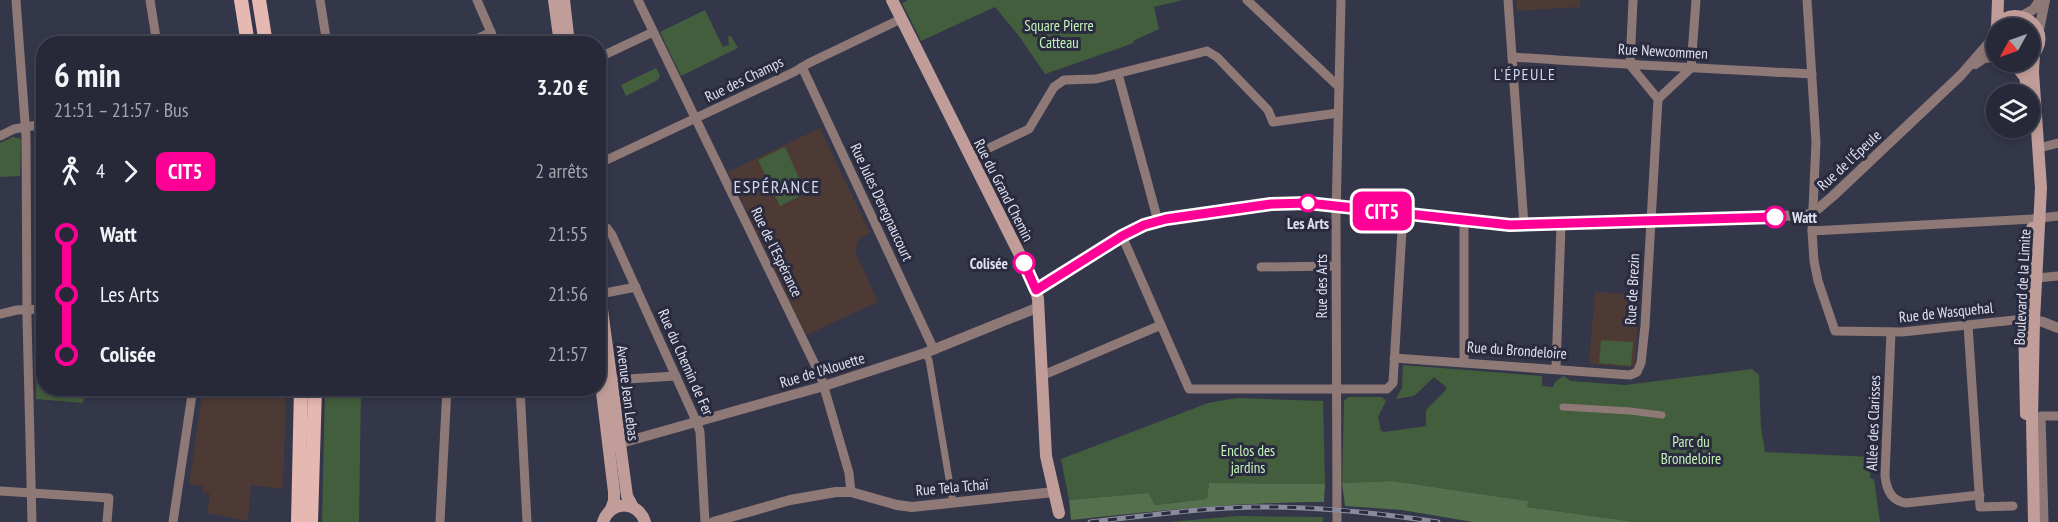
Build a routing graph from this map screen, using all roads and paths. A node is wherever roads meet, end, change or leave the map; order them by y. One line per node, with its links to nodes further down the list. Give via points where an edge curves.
1 (16, 0): 52 (street)
2 (150, 0): 28 (street)
3 (241, 0): 29 (main road)
4 (259, 0): 30 (main road)
5 (320, 0): 31 (street)
6 (477, 0): 26 (street)
7 (554, 0): 34 (main road)
8 (564, 0): 35 (main road)
9 (638, 0): 27 (street, Rue de l'Espérance)
10 (892, 0): 24 (main road, Rue du Grand Chemin)
11 (1247, 0): 47 (street)
12 (1341, 0): 47 (street, Rue des Arts)
13 (1508, 0): 38 (street)
14 (1634, 0): 40 (street)
15 (1696, 0): 42 (street)
16 (1807, 0): 45 (street)
17 (2000, 0): 20 (main road); 21 (main road)
18 (2040, 0): 20 (street, via 2034,9)
19 (2045, 0): 25 (street)
20 (2019, 15): 22 (main road); 23 (main road)
21 (1998, 18)
22 (2005, 18)
23 (2026, 18)
24 (901, 19): 41 (street, Rue des Champs); 57 (main road, Rue du Grand Chemin)
25 (2040, 21)
26 (491, 32): 32 (street); 33 (street)
27 (653, 32): 37 (street); 50 (street, Rue de l'Espérance)
28 (156, 36)
29 (247, 36)
30 (265, 36)
31 (326, 36)
32 (483, 36)
33 (493, 36)
34 (559, 36)
35 (568, 36)
36 (1986, 49): 46 (street, Rue de l'Épeule)
37 (606, 54)
38 (1512, 57): 40 (street, Rue Newcommen); 67 (street)
39 (1986, 59): 46 (street, Rue de l'Épeule)
40 (1630, 65): 42 (street, Rue Newcommen); 48 (street)
41 (802, 67): 50 (street, Rue des Champs); 88 (street, Rue Jules Deregnaucourt)
42 (1691, 68): 45 (street, Rue Newcommen); 48 (street)
43 (2033, 72): 56 (main road, Boulevard de la Limite)
44 (1118, 74): 49 (street, via 1207,51 1268,110 1273,122); 57 (street, via 1064,80 1054,87 1029,129); 65 (street)
45 (1812, 74): 61 (street, via 1816,142)
46 (1961, 75): 61 (street, Rue de l'Épeule)
47 (1339, 87): 49 (street, Rue des Arts)
48 (1658, 99): 66 (street, Rue de Brezin)
49 (1338, 113): 59 (street, Rue des Arts)
50 (696, 119): 58 (street, Rue des Champs); 96 (street, Rue de l'Espérance)
51 (36, 125): 52 (street)
52 (26, 127): 53 (street); 80 (street)
53 (0, 136)
54 (2031, 138): 63 (main road, Boulevard de la Limite)
55 (2058, 143): 56 (street)
56 (2039, 148): 63 (main road, Boulevard de la Limite, via 2041,188)
57 (970, 157): 77 (main road, Rue du Grand Chemin)
58 (606, 160)
59 (1336, 206): 60 (street); 65 (street, via 1283,203); 72 (street, Rue des Arts)
60 (1403, 213): 64 (street); 89 (street)
61 (1813, 213): 66 (street); 70 (street)
62 (2058, 216): 63 (street)
63 (2037, 218): 70 (street); 75 (main road, Boulevard de la Limite); 83 (main road, Boulevard de la Limite)
64 (1464, 220): 67 (street); 90 (street)
65 (1158, 221): 71 (street)
66 (1651, 221): 68 (street); 92 (street, Rue de Brezin, via 1646,326)
67 (1524, 225): 68 (street)
68 (1561, 225): 91 (street)
69 (606, 228): 76 (street, Rue du Chemin de Fer)
70 (1812, 231): 87 (street, Rue de Wasquehal, via 1816,274 1835,332)
71 (1122, 236): 77 (street); 85 (street)
72 (1336, 266): 73 (street); 97 (street, Rue des Arts)
73 (1261, 267)
74 (2058, 276): 75 (street)
75 (2037, 278): 83 (main road, Boulevard de la Limite)
76 (636, 287): 78 (street); 94 (street, Rue du Chemin de Fer)
77 (1036, 290): 79 (main road, Rue du Grand Chemin)
78 (606, 293)
79 (1039, 307): 88 (street, Rue de l'Alouette); 93 (main road, Rue du Grand Chemin)
80 (27, 309): 81 (street); 82 (street); 110 (street)
81 (36, 309)
82 (0, 314)
83 (2029, 319): 84 (street, Rue de Wasquehal); 86 (street, Rue de Wasquehal); 131 (main road, Boulevard de la Limite); 132 (main road, Boulevard de la Limite)
84 (1968, 325): 87 (street, Rue de Wasquehal); 113 (street)
85 (1161, 326): 93 (street); 97 (street, via 1189,389)
86 (2058, 328)
87 (1891, 332): 113 (street, Allée des Clarisses, via 1886,475 1889,491 1906,503)
88 (929, 351): 96 (street, Rue de l'Alouette); 114 (street)
89 (1394, 358): 90 (street, Rue du Brondeloire); 97 (street, via 1393,383 1387,389)
90 (1464, 361): 91 (street, Rue du Brondeloire)
91 (1556, 368): 92 (street, Rue du Brondeloire, via 1630,375)
92 (1637, 372)
93 (1041, 375): 112 (main road, Rue du Grand Chemin, via 1046,456)
94 (676, 376): 95 (street); 107 (street, Rue du Chemin de Fer)
95 (606, 380)
96 (825, 386): 107 (street, Rue de l'Alouette); 111 (street, Rue de l'Espérance)
97 (1335, 388): 130 (street, Rue des Arts)
98 (192, 396): 122 (street)
99 (301, 396): 123 (main road)
100 (315, 396): 124 (main road)
101 (447, 396): 125 (street)
102 (520, 396): 126 (street)
103 (606, 396): 108 (main road, Avenue Jean Lebas)
104 (1563, 407): 105 (street)
105 (1662, 415)
106 (2058, 416): 133 (street, via 2041,416)
107 (697, 423): 108 (street, Rue de l'Alouette); 128 (street, Rue du Chemin de Fer)
108 (614, 446): 116 (main road, Avenue Jean Lebas); 117 (main road, Avenue Jean Lebas)
109 (0, 491): 110 (street)
110 (31, 492): 120 (street); 121 (street, via 109,498)
111 (851, 492): 114 (street, Rue Tela Tchaï, via 907,507); 129 (street, Rue Tela Tchaï, via 796,499)
112 (1054, 492): 114 (street, Rue Tela Tchaï); 118 (main road, Rue du Grand Chemin)
113 (1980, 495): 115 (street, via 1980,507)
114 (953, 503)
115 (2013, 506)
116 (633, 507): 117 (main road, via 621,505); 119 (main road)
117 (610, 509): 127 (main road)
118 (1059, 513)
119 (645, 521)
120 (32, 522)
121 (108, 522)
122 (173, 522)
123 (298, 522)
124 (311, 522)
125 (440, 522)
126 (527, 522)
127 (603, 522)
128 (705, 522)
129 (713, 522)
130 (1337, 522)
131 (2029, 522)
132 (2034, 522)
133 (2044, 522)

